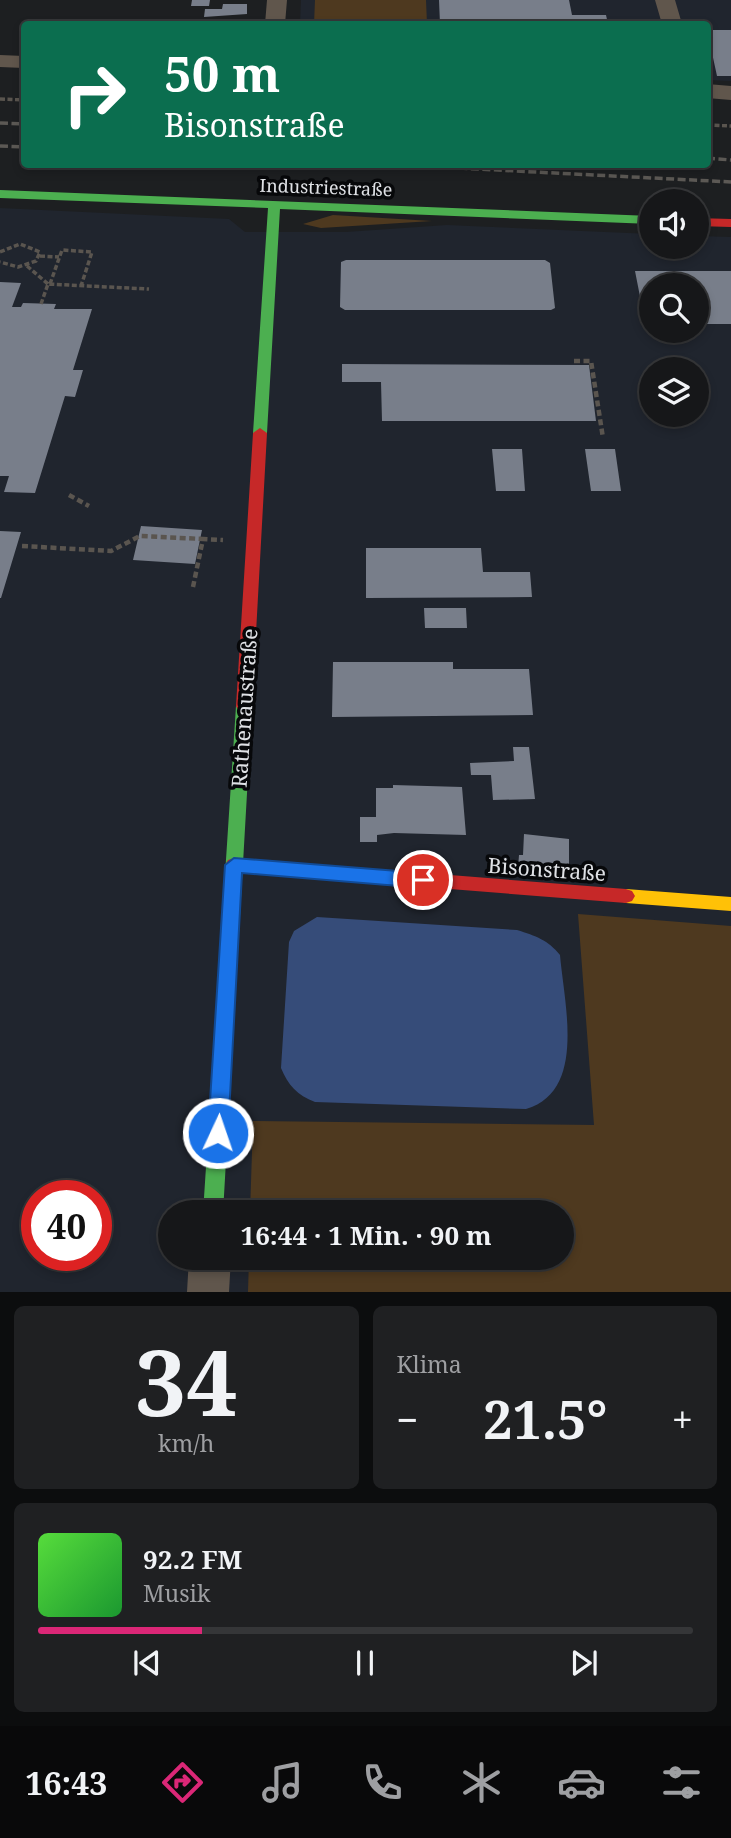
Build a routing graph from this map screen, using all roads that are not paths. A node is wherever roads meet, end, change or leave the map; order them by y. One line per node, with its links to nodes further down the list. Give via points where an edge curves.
1 (276, 0): 3 (street)
2 (665, 0): 4 (street)
3 (275, 21)
4 (671, 21)
5 (0, 61): 6 (street)
6 (21, 62)
7 (711, 91): 8 (street)
8 (731, 93)
9 (0, 194): 10 (street, Industriestraße)
10 (274, 204): 11 (street, Industriestraße); 14 (street, Rathenaustraße)
11 (639, 219)
12 (709, 222): 13 (street)
13 (731, 223)
14 (234, 865): 15 (street, Bisonstraße); 16 (street, Rathenaustraße)
15 (731, 904)
16 (214, 1200)
17 (209, 1270): 18 (street)
18 (208, 1292)

